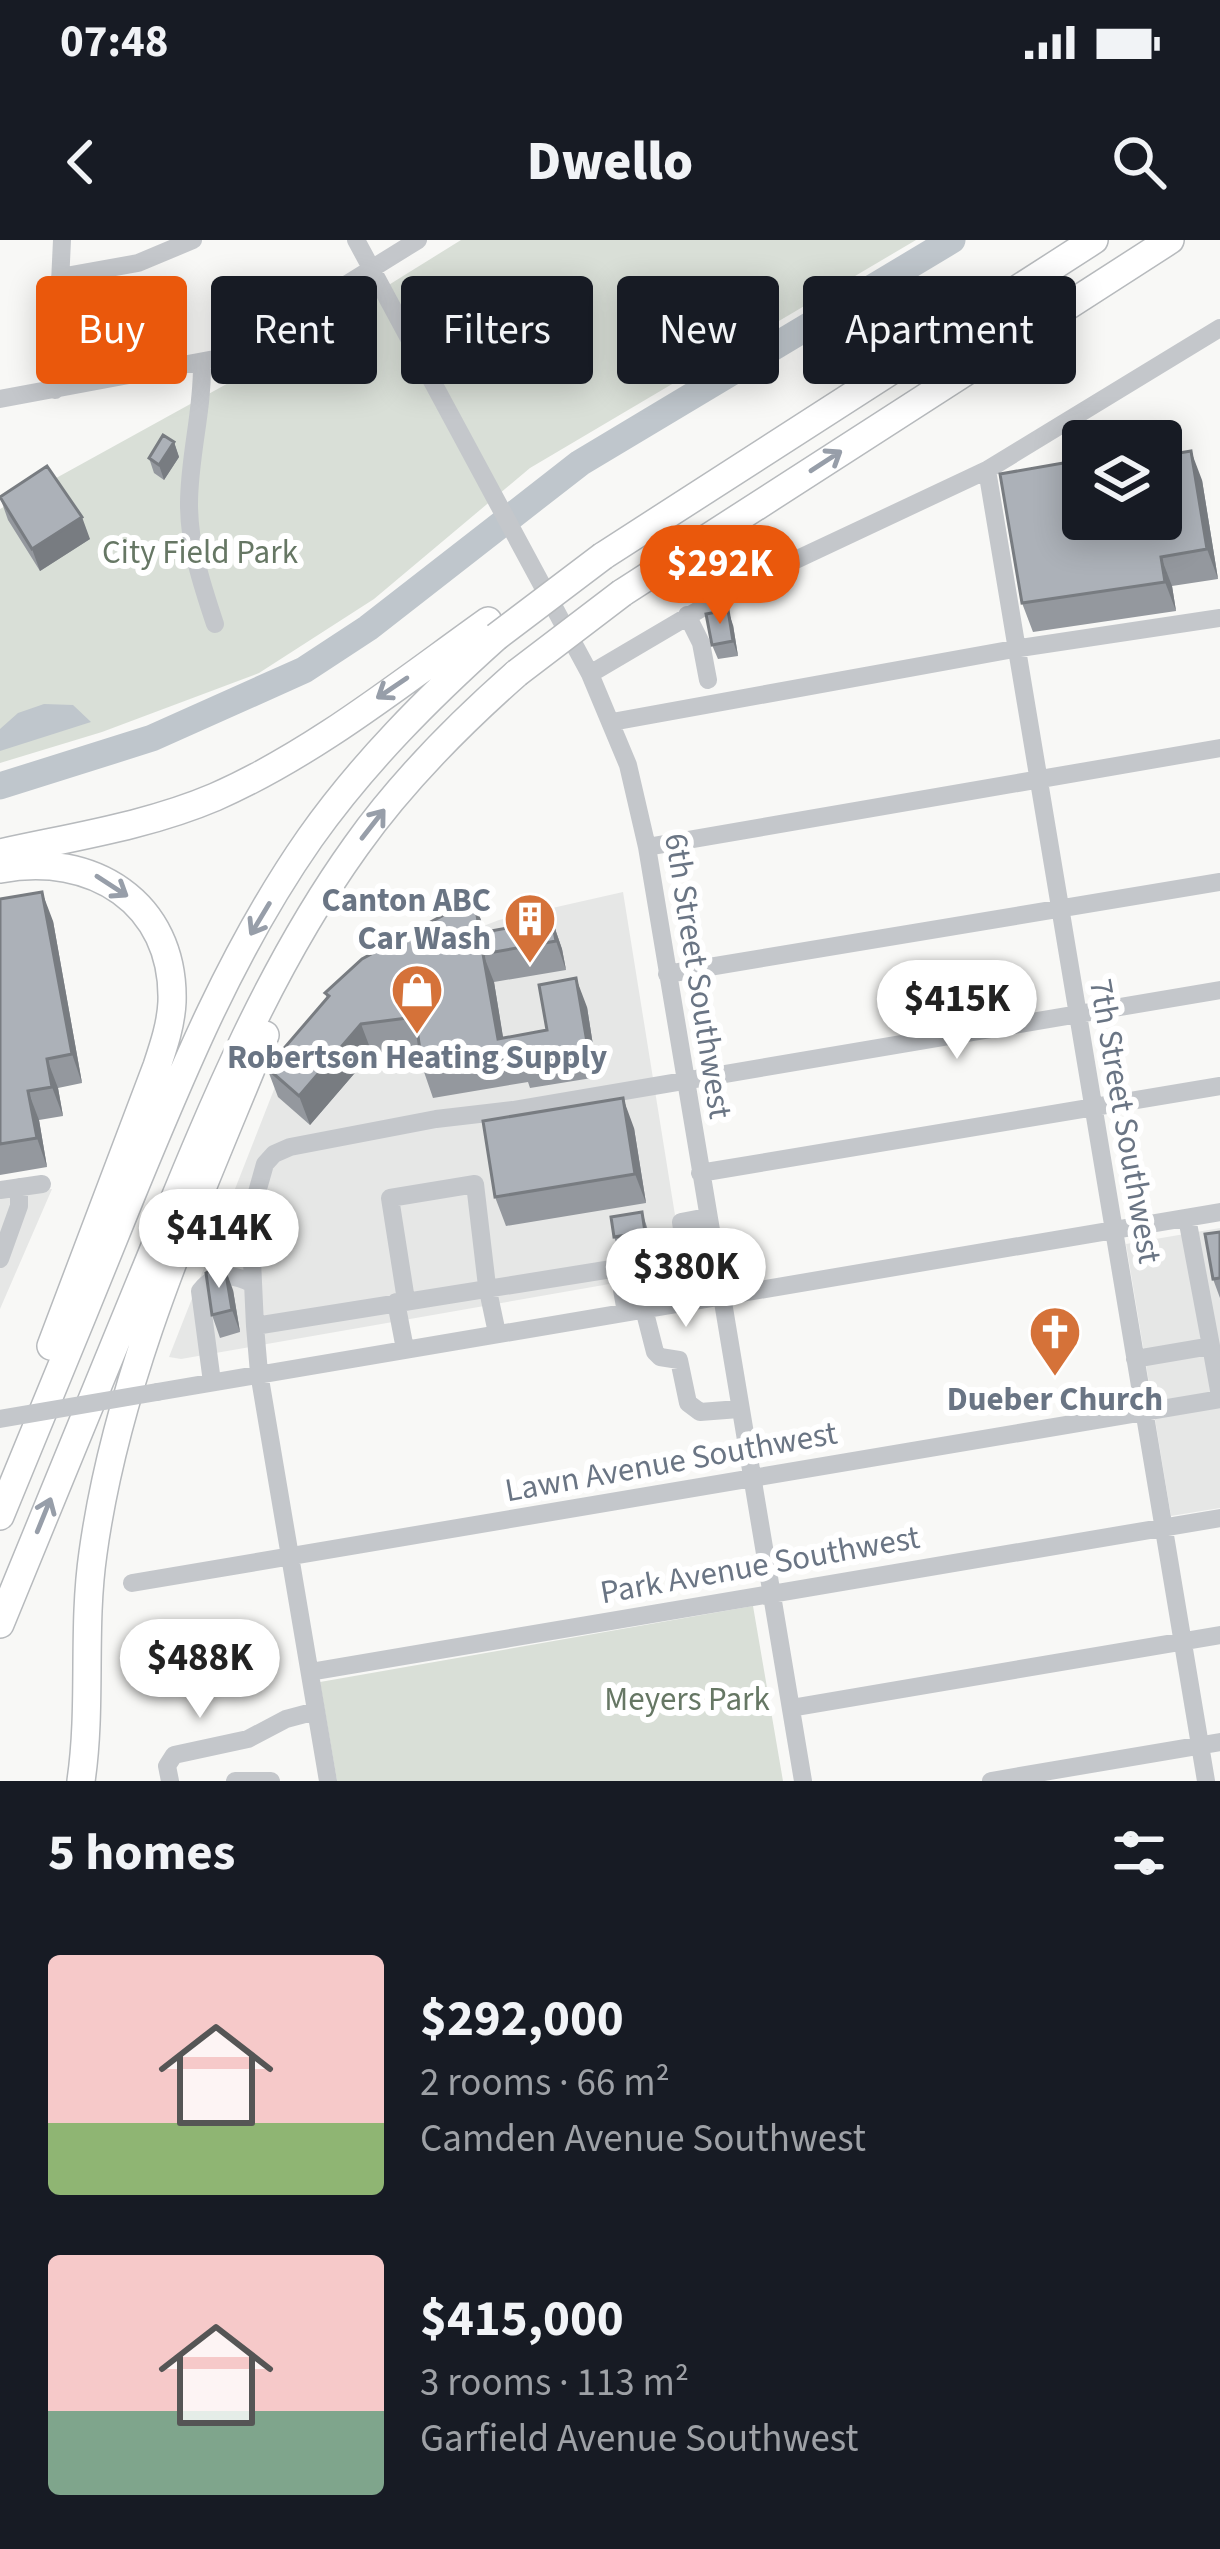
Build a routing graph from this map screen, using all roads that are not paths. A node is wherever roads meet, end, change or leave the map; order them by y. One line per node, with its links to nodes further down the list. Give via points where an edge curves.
1 (62, 240): 8 (street)
2 (193, 240): 9 (street, via 138,263)
3 (356, 240): 7 (street, 6th Street Southwest)
4 (418, 240): 7 (street)
5 (1094, 240): 19 (highway, bridge, via 599,548)
6 (1170, 240): 31 (highway, one-way to 6, bridge, via 389,803 517,673 622,593)
7 (372, 269): 11 (street, via 244,348); 21 (street, 6th Street Southwest)
8 (60, 276)
9 (66, 276)
10 (1220, 328): 15 (street)
11 (202, 362): 13 (street); 18 (street, via 189,509 196,568)
12 (55, 384): 13 (street)
13 (55, 390): 14 (street)
14 (0, 400)
15 (987, 470): 16 (street); 20 (street, 7th Street Southwest)
16 (687, 615): 21 (street); 22 (street)
17 (1220, 618): 20 (street)
18 (215, 624)
19 (492, 629): 27 (highway, one-way to 27, via 244,783 154,819); 70 (highway, one-way to 70, via 312,835 250,936 196,1042)
20 (1015, 650): 23 (street); 25 (street, 7th Street Southwest)
21 (590, 674): 23 (street, 6th Street Southwest)
22 (708, 680)
23 (612, 722): 26 (street, 6th Street Southwest)
24 (1220, 748): 25 (street)
25 (1035, 779): 26 (street); 30 (street, 7th Street Southwest)
26 (646, 847): 32 (street, 6th Street Southwest)
27 (0, 853)
28 (0, 869): 69 (highway, one-way to 69, via 62,866 121,890 157,932 172,996 157,1066)
29 (1220, 882): 30 (street)
30 (1058, 910): 32 (street); 34 (street, 7th Street Southwest)
31 (292, 947): 76 (highway, one-way to 31, via 206,1123); 83 (highway, via 115,1439 92,1556)
32 (668, 974): 35 (street, 6th Street Southwest)
33 (1220, 990): 34 (street)
34 (1076, 1015): 35 (street); 37 (street, 7th Street Southwest)
35 (685, 1081): 38 (street, 6th Street Southwest); 51 (street, via 286,1148 265,1164 250,1216)
36 (1220, 1086): 37 (street)
37 (1091, 1107): 38 (street); 45 (street, 7th Street Southwest)
38 (700, 1173): 42 (street, 6th Street Southwest)
39 (42, 1184): 40 (street)
40 (10, 1189): 44 (street, via 20,1206)
41 (1220, 1213): 43 (street)
42 (707, 1217): 46 (street, 6th Street Southwest); 47 (street, via 681,1222)
43 (1187, 1218): 45 (street); 59 (street)
44 (7, 1225): 48 (street)
45 (1112, 1231): 53 (street); 61 (street, 7th Street Southwest)
46 (713, 1254): 47 (street); 53 (street, 6th Street Southwest)
47 (686, 1258): 49 (street)
48 (0, 1259)
49 (662, 1262): 50 (street); 55 (street)
50 (618, 1268): 52 (street); 56 (street)
51 (254, 1284): 57 (street); 63 (street, via 225,1275 200,1291)
52 (487, 1286): 54 (street); 54 (street, via 475,1184 390,1198); 58 (street)
53 (719, 1297): 55 (street); 65 (street, 6th Street Southwest)
54 (401, 1301): 57 (street); 60 (street)
55 (671, 1305): 56 (street)
56 (635, 1311): 58 (street); 65 (street, via 655,1352 679,1360 688,1403 700,1412)
57 (255, 1326): 62 (street)
58 (497, 1333): 60 (street)
59 (1210, 1346): 61 (street); 64 (street)
60 (405, 1349): 62 (street)
61 (1135, 1359): 66 (street, 7th Street Southwest)
62 (259, 1373): 63 (street); 73 (street)
63 (212, 1382): 67 (street, bridge)
64 (1220, 1397): 66 (street, Lawn Avenue Southwest)
65 (739, 1408): 68 (street, 6th Street Southwest)
66 (1144, 1412): 68 (street, Lawn Avenue Southwest); 72 (street, 7th Street Southwest)
67 (0, 1419)
68 (751, 1477): 73 (street, Lawn Avenue Southwest); 75 (street, 6th Street Southwest)
69 (0, 1500)
70 (0, 1516)
71 (1220, 1518): 72 (street, Park Avenue Southwest)
72 (1163, 1527): 75 (street, Park Avenue Southwest); 78 (street, 7th Street Southwest)
73 (290, 1558): 74 (street, Lawn Avenue Southwest); 79 (street)
74 (132, 1583)
75 (772, 1594): 79 (street, Park Avenue Southwest); 80 (street, 6th Street Southwest)
76 (0, 1624)
77 (1220, 1635): 78 (street)
78 (1183, 1642): 80 (street); 82 (street, 7th Street Southwest)
79 (310, 1672): 81 (street)
80 (791, 1708): 88 (street, 6th Street Southwest)
81 (316, 1711): 84 (street, via 248,1739 174,1755); 87 (street)
82 (1210, 1744): 89 (street); 90 (street, 7th Street Southwest)
83 (81, 1781)
84 (170, 1781)
85 (235, 1781): 86 (street)
86 (272, 1781)
87 (328, 1781)
88 (803, 1781)
89 (991, 1781)
90 (1206, 1781)

